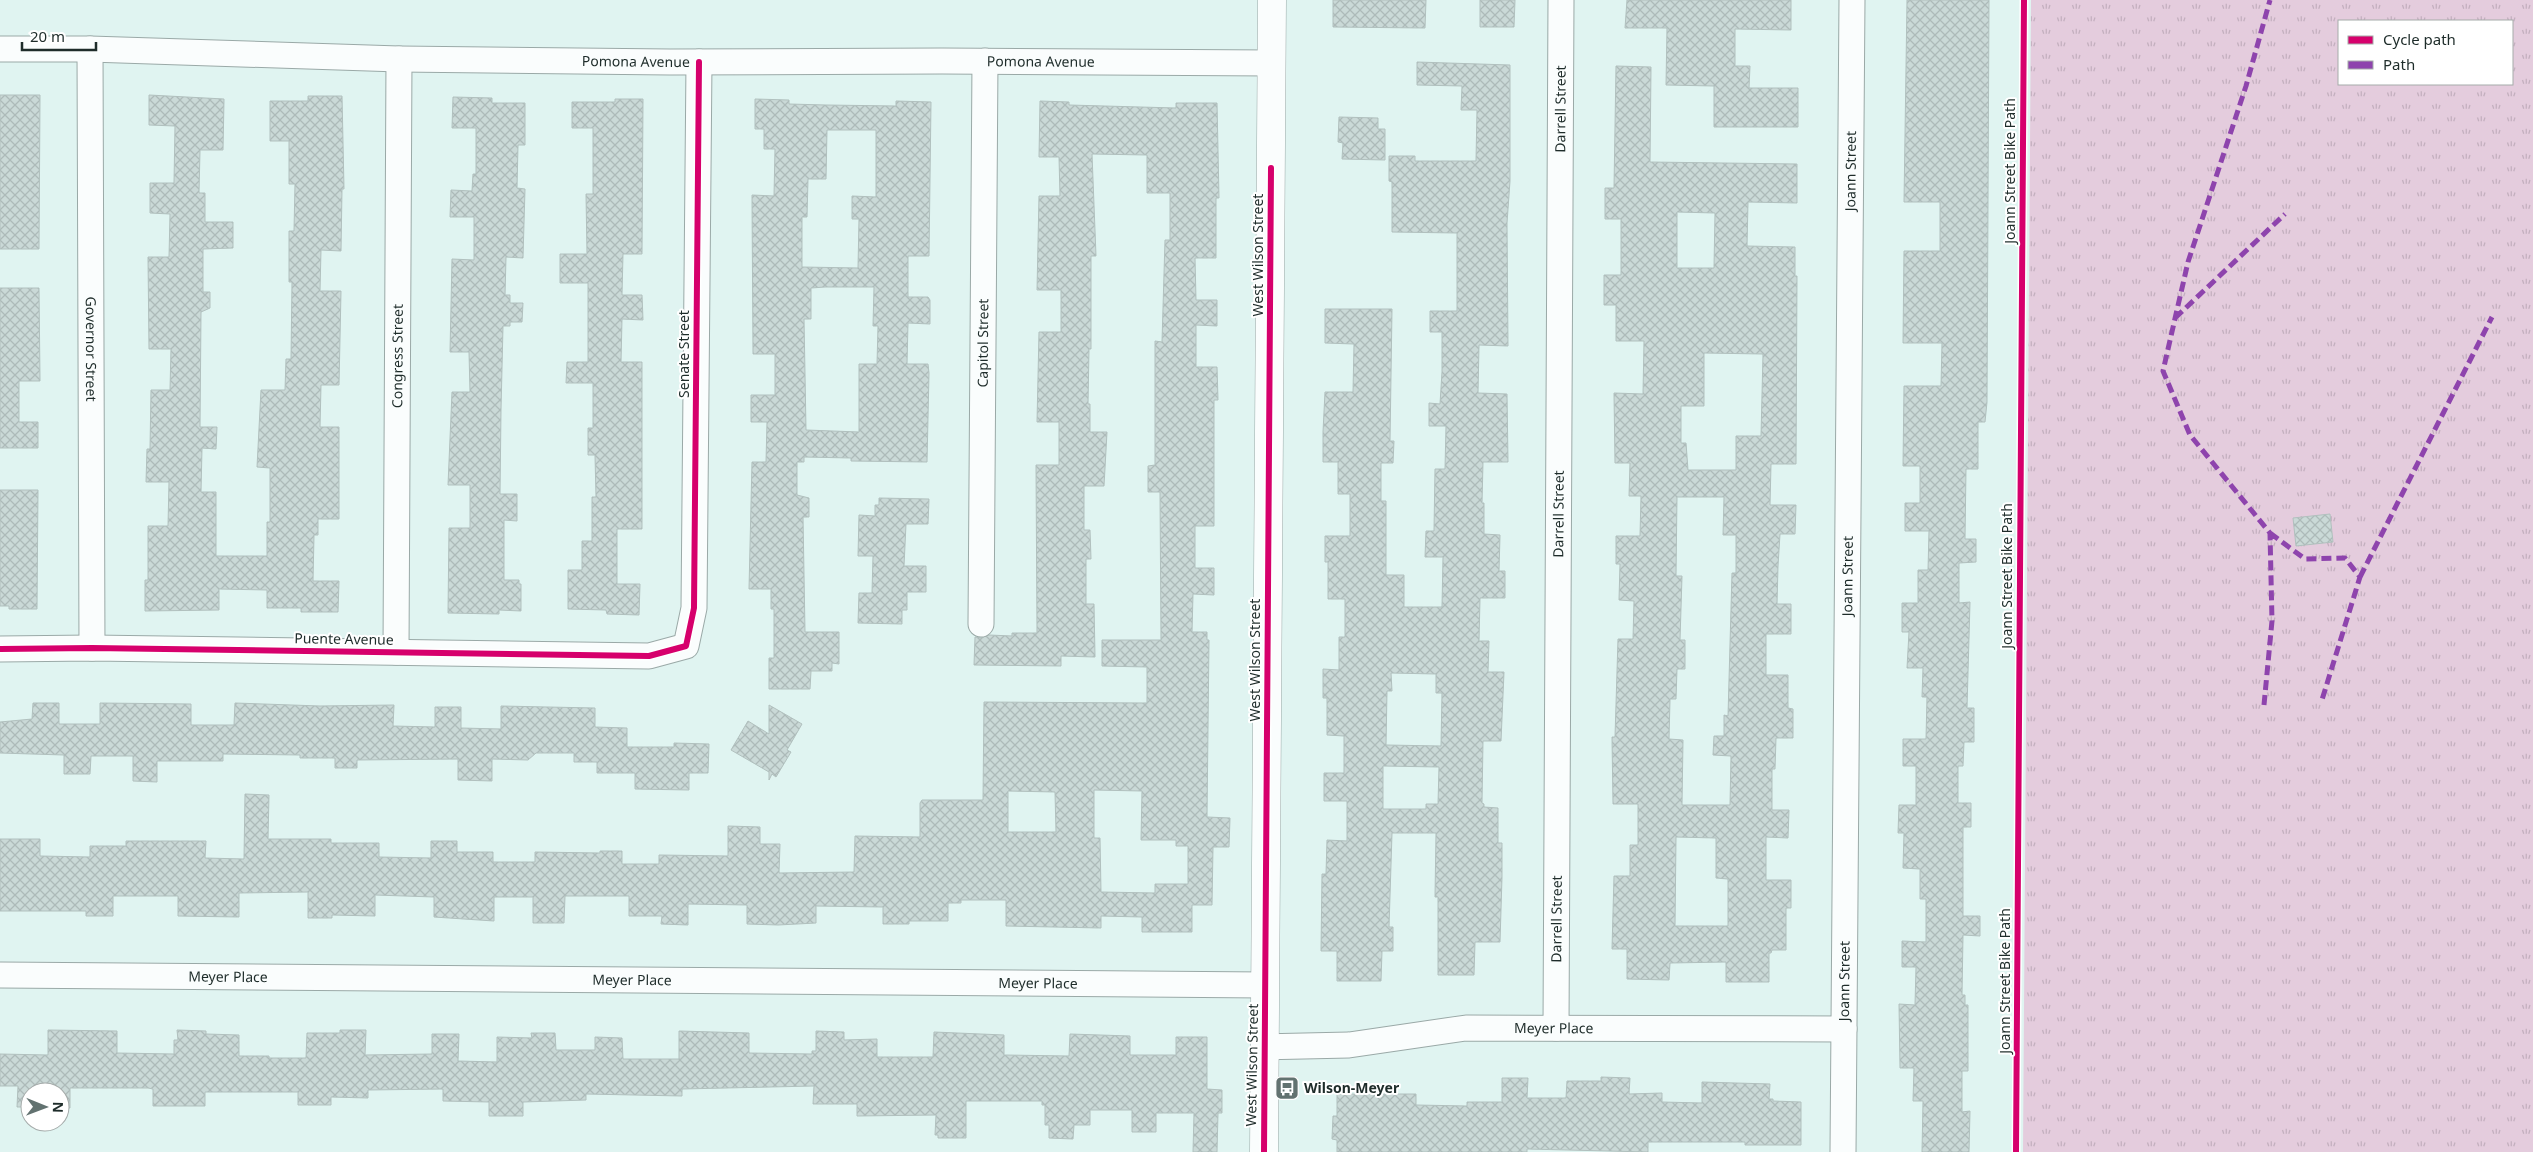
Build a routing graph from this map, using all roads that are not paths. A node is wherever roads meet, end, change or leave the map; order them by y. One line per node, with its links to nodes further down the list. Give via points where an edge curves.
1 (1272, 0): 9 (street, West Wilson Street)
2 (1561, 0): 17 (street, Darrell Street)
3 (1852, 0): 18 (street, Joann Street)
4 (0, 49): 5 (street, Pomona Avenue)
5 (90, 49): 6 (street, Pomona Avenue); 12 (street, Governor Street)
6 (399, 59): 8 (street, Pomona Avenue); 14 (street, Congress Street)
7 (985, 61): 8 (street, Pomona Avenue); 9 (street, Pomona Avenue); 10 (street, Capitol Street)
8 (699, 62): 11 (street, Senate Street, via 694,608)
9 (1272, 63): 16 (street, West Wilson Street)
10 (981, 624)
11 (686, 646): 14 (street, Puente Avenue, via 650,656)
12 (92, 648): 13 (street, Puente Avenue); 14 (street, Puente Avenue)
13 (0, 649)
14 (396, 652)
15 (0, 976): 16 (street, Meyer Place)
16 (1265, 985): 19 (street, West Wilson Street)
17 (1556, 1028): 18 (street, Meyer Place); 19 (street, Meyer Place, via 1466,1028 1349,1045)
18 (1844, 1029): 21 (street, Joann Street)
19 (1264, 1047): 20 (street, West Wilson Street)
20 (1264, 1152)
21 (1843, 1152)

